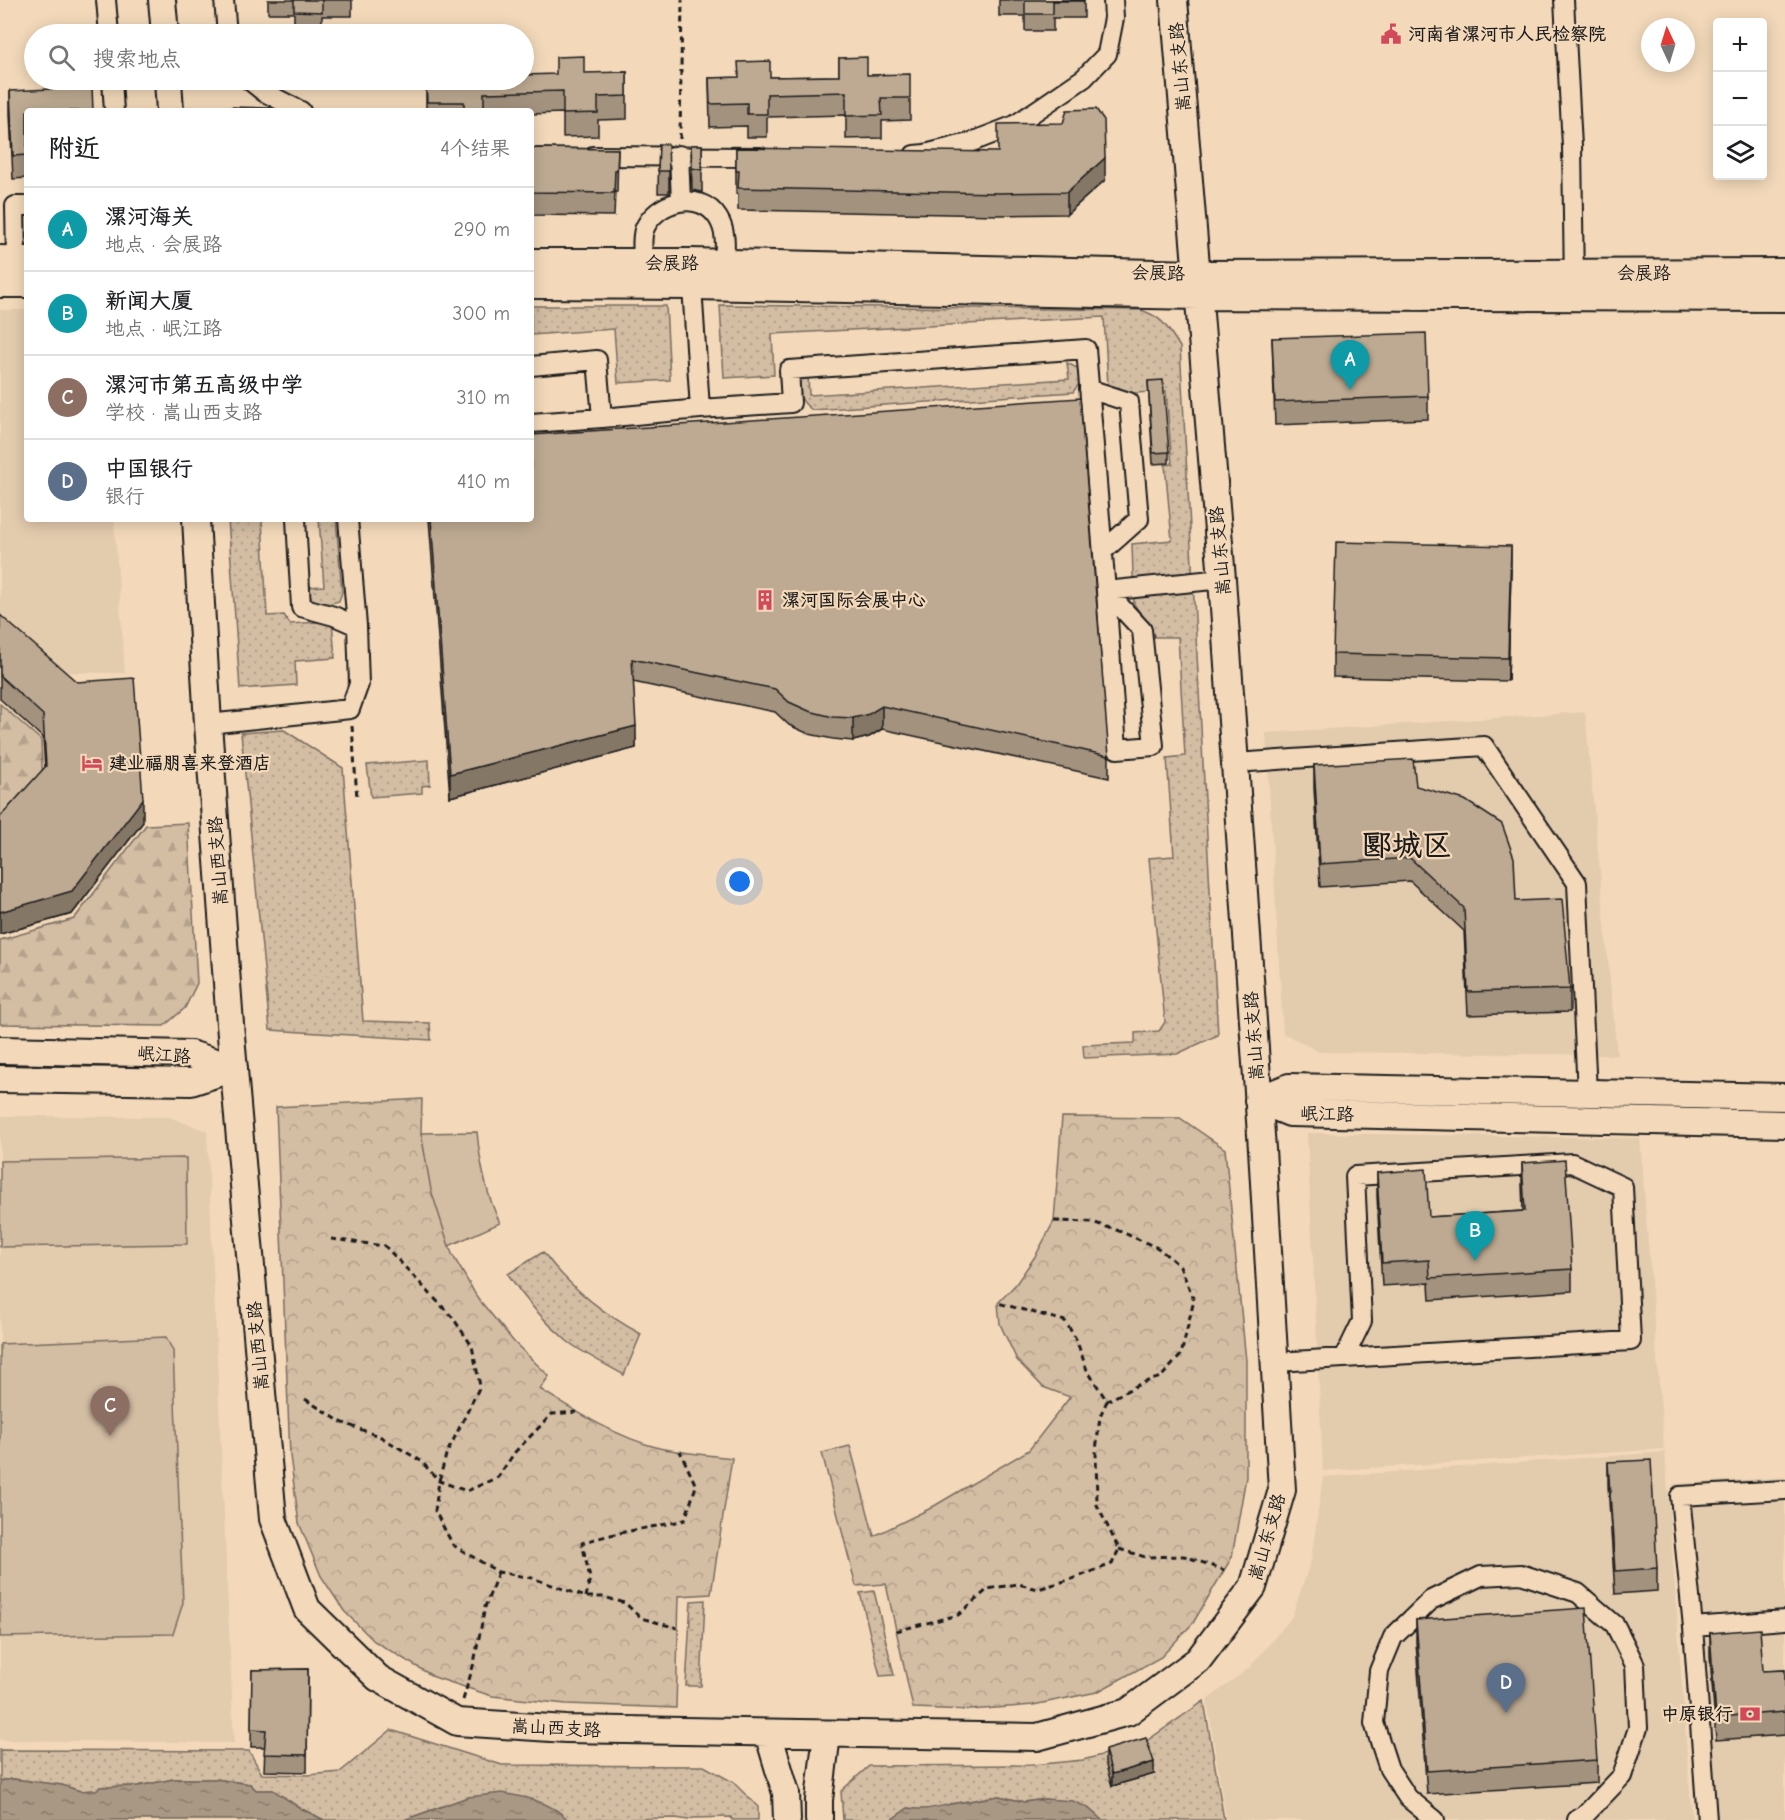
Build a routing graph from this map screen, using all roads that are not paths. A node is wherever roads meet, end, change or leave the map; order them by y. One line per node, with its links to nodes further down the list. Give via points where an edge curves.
1 (106, 0): 7 (street)
2 (162, 0): 8 (main road)
3 (224, 0): 9 (street)
4 (1113, 0): 18 (street, via 1107,54 1084,78 1015,125 958,146)
5 (1174, 0): 31 (main road, 嵩山东支路)
6 (1564, 0): 32 (street)
7 (108, 24)
8 (164, 24)
9 (225, 24)
10 (113, 90): 13 (street)
11 (169, 90): 14 (main road)
12 (262, 90): 15 (street)
13 (114, 108)
14 (170, 108)
15 (295, 108)
16 (679, 155): 17 (street); 19 (street); 20 (street)
17 (576, 156)
18 (894, 156)
19 (772, 157)
20 (681, 201): 24 (street, via 658,209 649,221 644,232); 25 (street, via 711,209 719,219 726,244)
21 (24, 206): 22 (street, via 15,206)
22 (14, 260)
23 (534, 262): 24 (main road, 会展路)
24 (643, 262): 27 (main road, 会展路)
25 (724, 263): 27 (main road, 会展路); 31 (main road, 会展路)
26 (1785, 272): 32 (main road, 会展路)
27 (692, 274): 30 (main road, 会展路); 31 (main road, 会展路); 36 (street)
28 (0, 284): 29 (main road)
29 (24, 284)
30 (534, 285)
31 (1198, 285): 32 (main road, 会展路); 43 (main road, 嵩山东支路)
32 (1574, 285): 33 (main road, 会展路)
33 (1785, 298)
34 (534, 366): 37 (street, via 597,360)
35 (1089, 389): 36 (street, via 1086,349 789,370 792,403); 42 (street); 42 (street, via 1129,402 1139,519)
36 (700, 410): 37 (street)
37 (602, 418): 38 (street)
38 (534, 423)
39 (196, 522): 46 (main road, 嵩山西支路)
40 (296, 522): 45 (street, via 301,607)
41 (348, 522): 45 (street)
42 (1103, 551): 44 (street)
43 (1222, 579): 44 (street); 47 (main road, 嵩山东支路)
44 (1106, 591): 44 (street, via 1142,630 1154,746 1117,749)
45 (357, 626): 46 (street, via 359,684 350,709)
46 (208, 724): 49 (main road, 嵩山西支路)
47 (1235, 763): 51 (street, via 1484,746 1577,883); 53 (main road, 嵩山东支路)
48 (0, 1050): 49 (main road, 岷江路, via 190,1054)
49 (234, 1068): 50 (main road, 岷江路, via 191,1082); 60 (main road, 嵩山西支路, via 273,1520 307,1609 378,1678 457,1722 566,1729)
50 (0, 1079)
51 (1587, 1093): 52 (main road, 岷江路); 53 (main road, 岷江路, via 1289,1087)
52 (1785, 1097)
53 (1258, 1100): 54 (main road, 岷江路, via 1290,1113); 56 (main road, 嵩山东支路)
54 (1785, 1124)
55 (1344, 1358): 55 (street, via 1631,1341 1623,1187 1572,1163 1355,1176 1362,1322); 56 (street)
56 (1276, 1362): 61 (main road, 嵩山东支路, via 1282,1490 1253,1587 1198,1660 1128,1712 1037,1737)
57 (1785, 1490): 59 (street, via 1680,1496)
58 (1785, 1620): 59 (street)
59 (1693, 1627): 66 (street)
60 (768, 1733): 61 (main road, 嵩山西支路); 62 (main road, via 786,1792)
61 (827, 1734): 63 (main road)
62 (787, 1820)
63 (819, 1820)
64 (1435, 1820): 65 (street, via 1408,1798 1389,1769 1374,1723 1379,1671 1393,1637 1431,1600 1481,1576 1521,1574 1578,1593 1615,1625 1635,1665 1638,1728 1622,1776)
65 (1577, 1820)
66 (1707, 1820)

